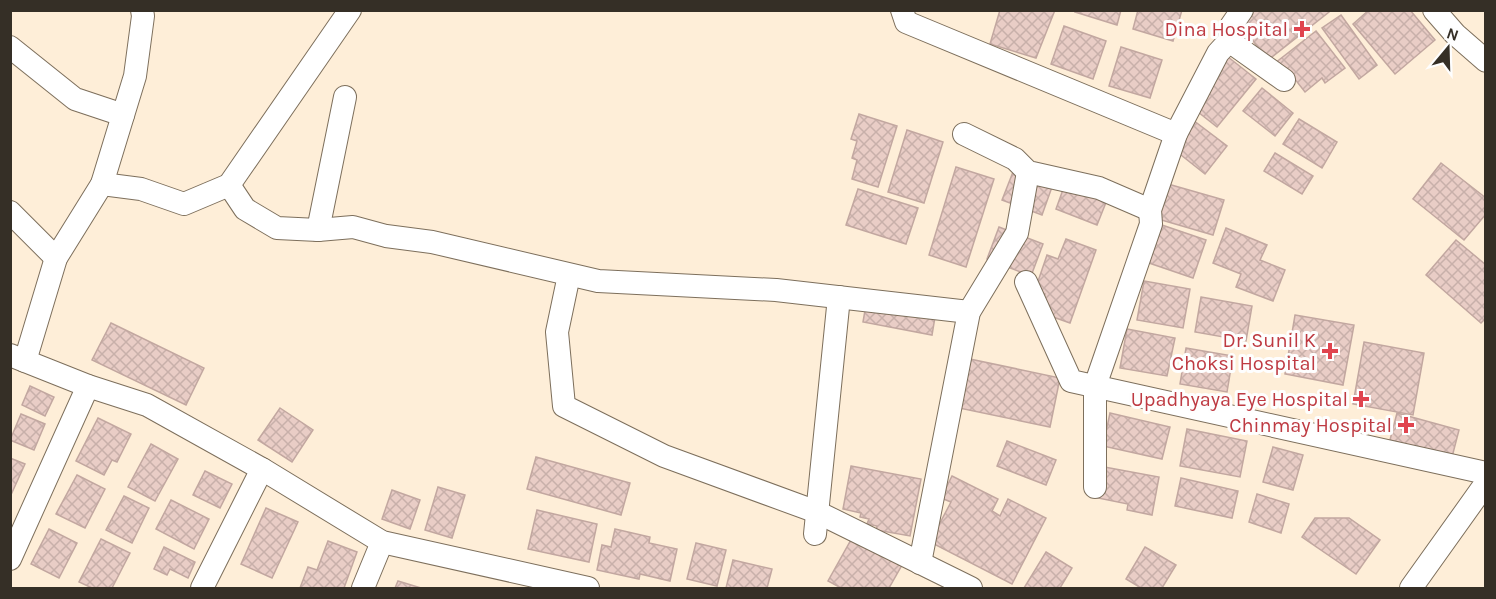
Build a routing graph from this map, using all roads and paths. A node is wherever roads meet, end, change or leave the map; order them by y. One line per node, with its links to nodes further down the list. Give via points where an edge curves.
1 (142, 10): 11 (street, via 135,76)
2 (350, 10): 16 (street)
3 (902, 10): 13 (street, via 906,22)
4 (1242, 10): 6 (street, via 1231,26)
5 (1434, 10): 8 (street)
6 (1229, 41): 9 (street); 13 (street, via 1218,53)
7 (10, 48): 11 (street, via 75,99)
8 (1485, 61)
9 (1284, 80)
10 (345, 97): 19 (street)
11 (123, 115): 15 (street)
12 (964, 134): 14 (street, via 1015,159)
13 (1176, 134): 17 (street)
14 (1028, 172): 17 (street, via 1099,188); 24 (street, via 1017,232)
15 (102, 184): 16 (street, via 141,189 184,204); 20 (street)
16 (229, 184): 19 (street, via 245,209 277,228)
17 (1150, 210): 27 (street, via 1150,224)
18 (10, 212): 20 (street)
19 (318, 230): 21 (street, via 353,227)
20 (56, 258): 25 (street)
21 (569, 274): 23 (street, via 598,281); 32 (street, via 557,332 564,406 664,456)
22 (1026, 282): 27 (street, via 1071,381)
23 (840, 297): 24 (street); 32 (street)
24 (969, 312): 36 (street)
25 (18, 358): 26 (street)
26 (88, 386): 28 (street, via 147,405); 35 (street)
27 (1095, 386): 29 (street); 31 (street)
28 (262, 469): 34 (street); 38 (street)
29 (1485, 473)
30 (1485, 483): 42 (street)
31 (1095, 487)
32 (817, 512): 33 (street); 36 (street)
33 (815, 534)
34 (382, 542): 37 (street); 39 (street)
35 (10, 559)
36 (920, 563): 41 (street)
37 (500, 578): 40 (street)
38 (202, 588)
39 (363, 588)
40 (588, 588)
41 (971, 588)
42 (1411, 588)

